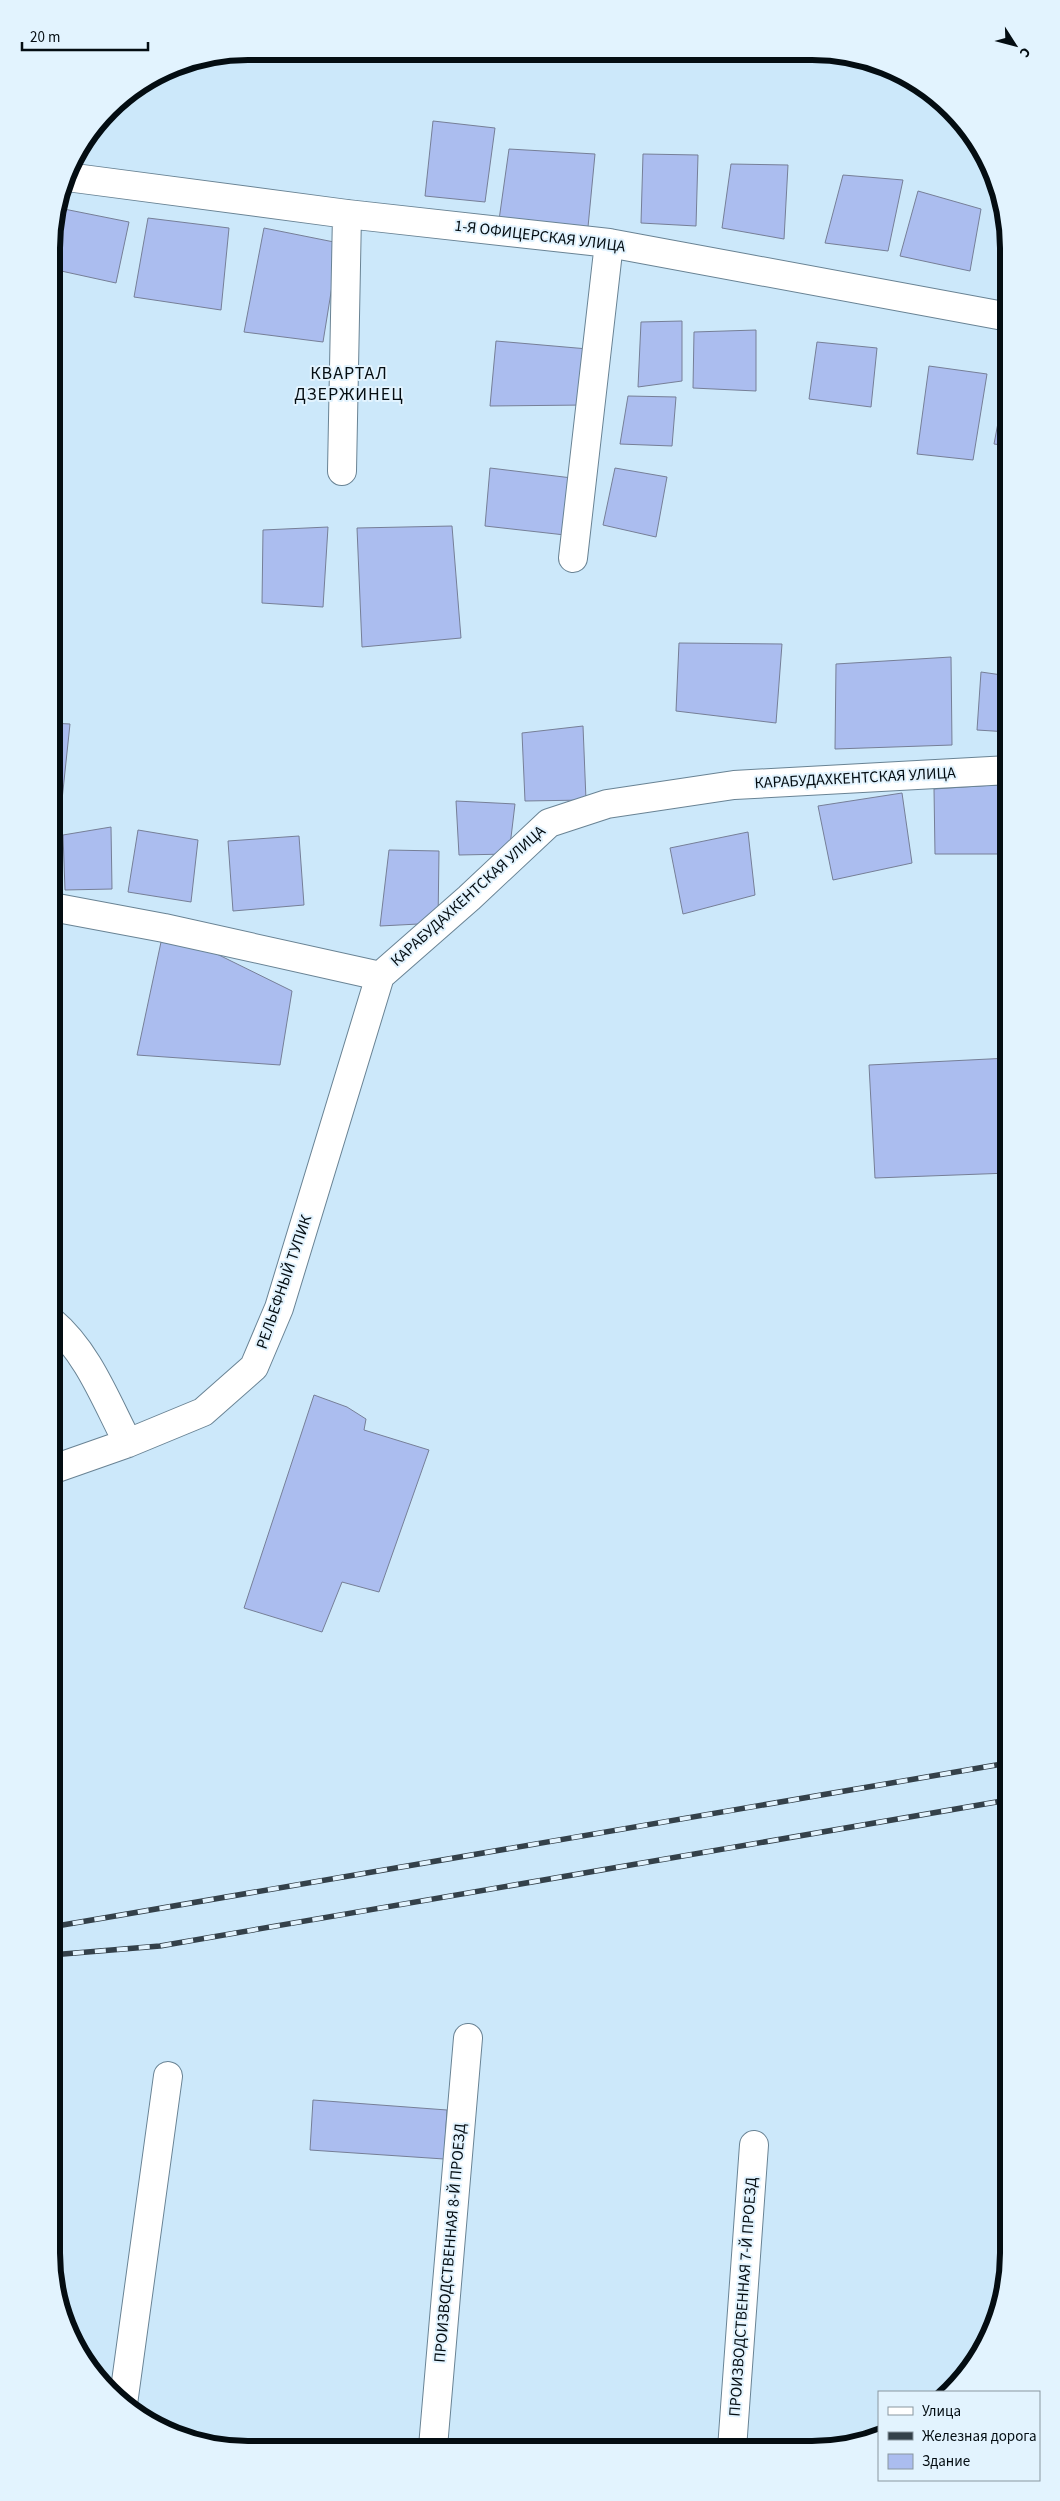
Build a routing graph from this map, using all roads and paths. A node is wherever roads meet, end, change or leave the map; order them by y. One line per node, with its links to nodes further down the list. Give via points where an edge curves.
1 (73, 178): 2 (street, 1-Я ОФИЦЕРСКАЯ УЛИЦА)
2 (347, 214): 3 (street, 1-Я ОФИЦЕРСКАЯ УЛИЦА); 5 (street)
3 (609, 243): 4 (street, 1-Я ОФИЦЕРСКАЯ УЛИЦА); 6 (street)
4 (1000, 315)
5 (342, 471)
6 (573, 558)
7 (1000, 770): 9 (street, КАРАБУДАХКЕНТСКАЯ УЛИЦА, via 734,785 606,804 557,820 549,823)
8 (60, 909): 9 (street, КАРАБУДАХКЕНТСКАЯ УЛИЦА, via 164,928)
9 (380, 976): 11 (street, РЕЛЬЕФНЫЙ ТУПИК, via 279,1308 254,1367 203,1412)
10 (60, 1328): 11 (street, via 88,1364)
11 (128, 1443): 12 (street, РЕЛЬЕФНЫЙ ТУПИК)
12 (60, 1467)
13 (468, 2038): 17 (street, ПРОИЗВОДСТВЕННАЯ 8-Й ПРОЕЗД)
14 (168, 2076): 16 (street)
15 (754, 2145): 18 (street, ПРОИЗВОДСТВЕННАЯ 7-Й ПРОЕЗД)
16 (124, 2394)
17 (434, 2441)
18 (733, 2441)

